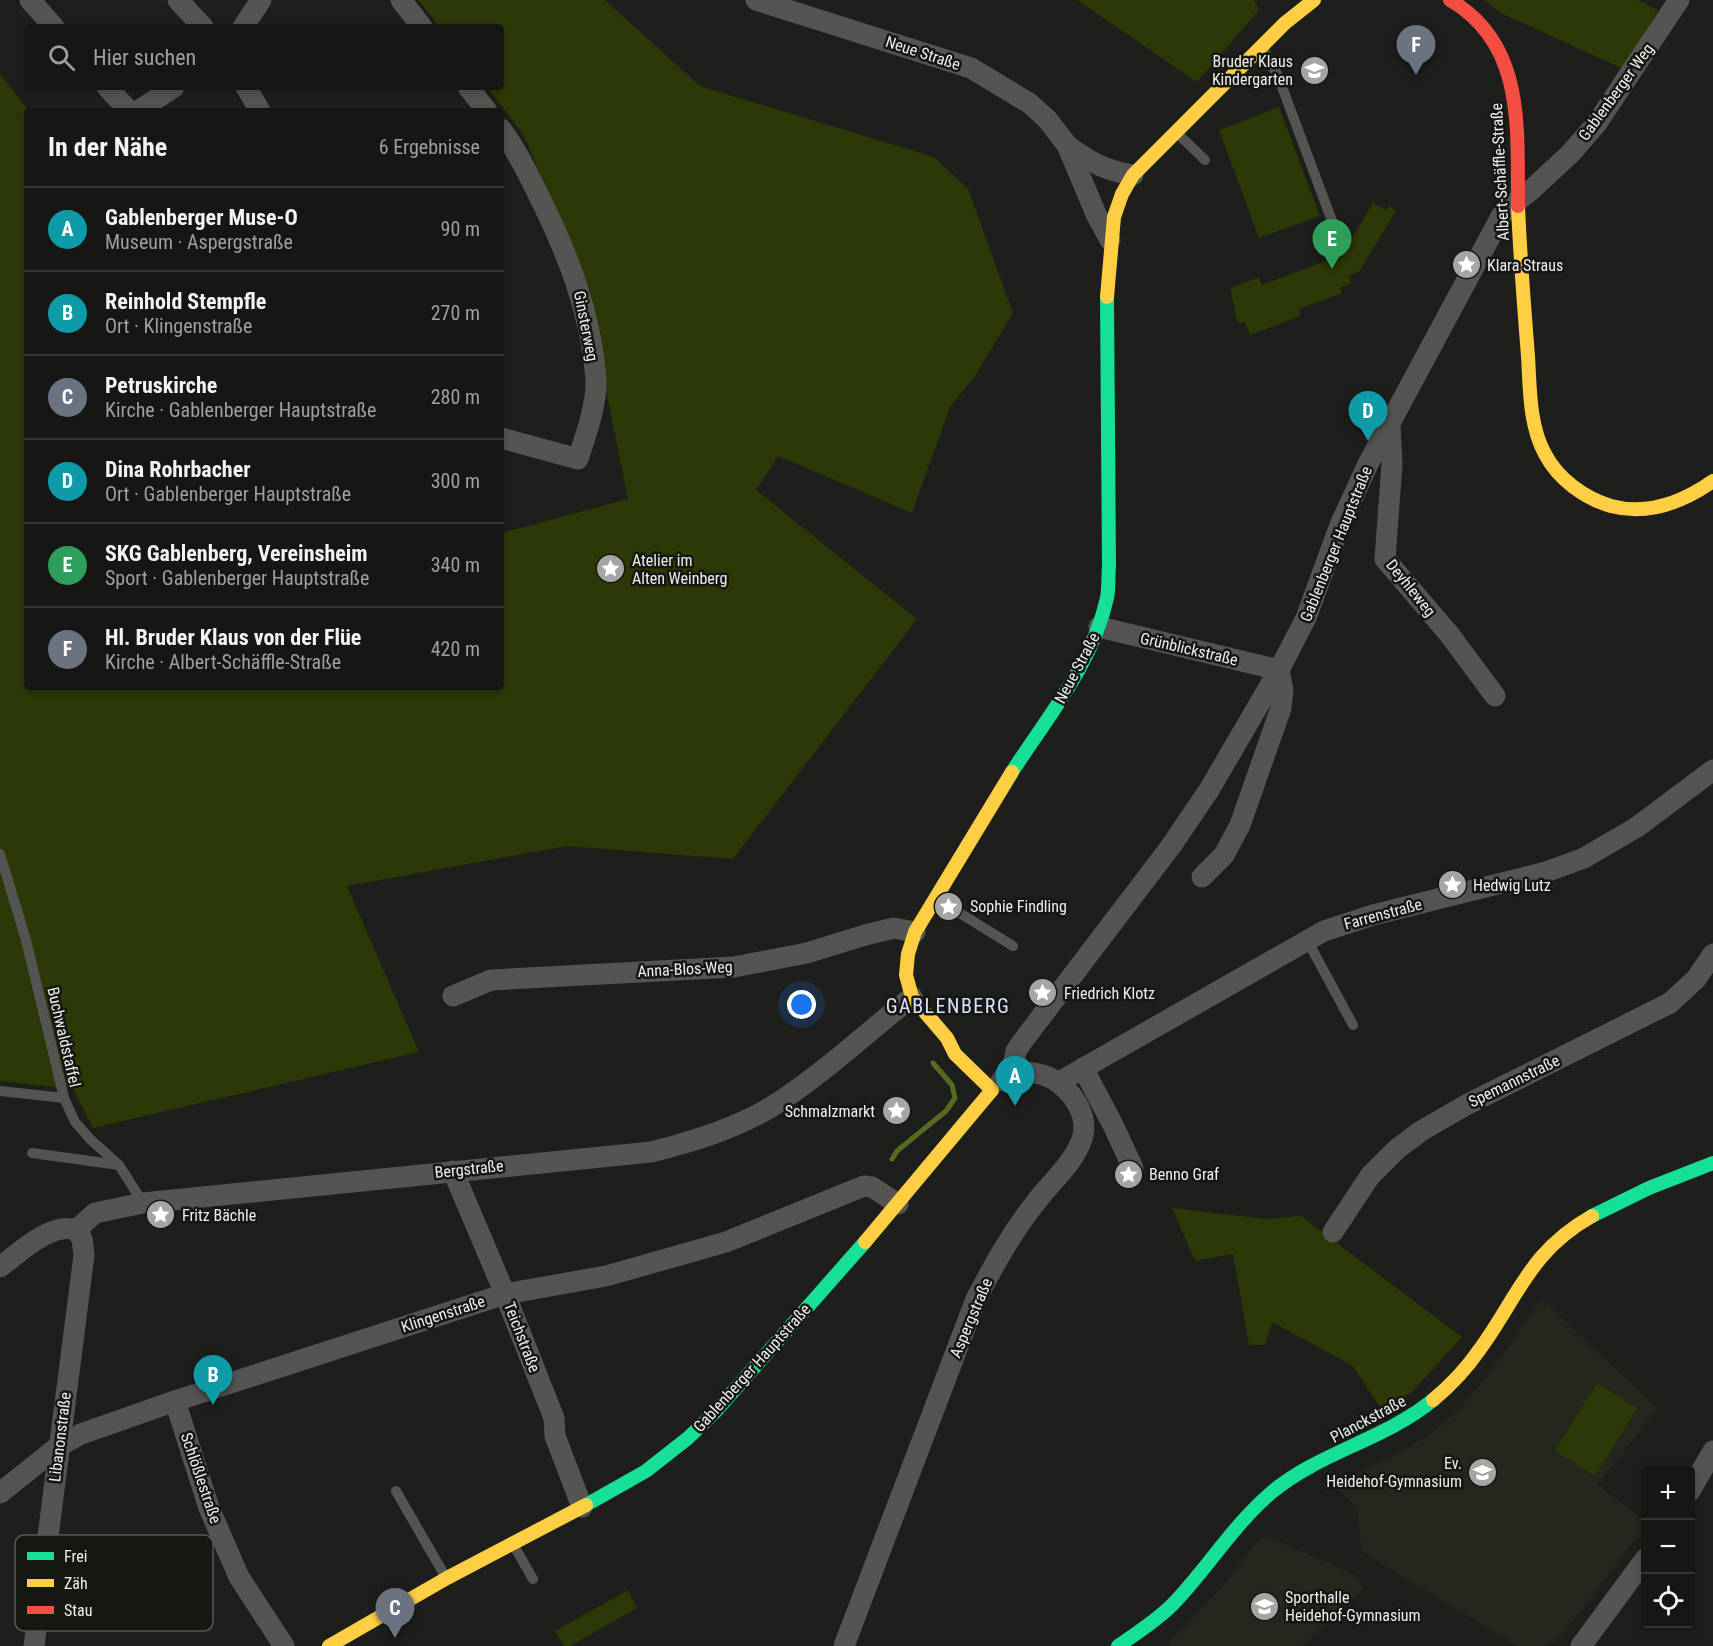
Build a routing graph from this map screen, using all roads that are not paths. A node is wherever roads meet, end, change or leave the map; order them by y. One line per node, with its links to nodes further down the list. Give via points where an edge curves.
1 (30, 0): 9 (street)
2 (178, 0): 10 (street)
3 (261, 0): 11 (street)
4 (401, 0): 12 (street)
5 (756, 0): 24 (street, Neue Straße, via 971,68 1029,103)
6 (1314, 0): 13 (street)
7 (1450, 0): 27 (street, Albert-Schäffle-Straße, via 1485,28 1501,52 1515,106)
8 (1679, 0): 27 (street, Gablenberger Weg, via 1597,123 1570,154)
9 (51, 24)
10 (200, 24)
11 (245, 24)
12 (420, 24)
13 (1261, 46): 22 (street); 28 (lane, via 1278,76 1335,229)
14 (110, 90): 18 (street)
15 (170, 90): 19 (street)
16 (248, 90): 20 (street)
17 (470, 90): 21 (street)
18 (126, 108)
19 (142, 108)
20 (258, 108)
21 (485, 108)
22 (1176, 132): 25 (lane); 26 (street)
23 (504, 134): 31 (street, Ginsterweg, via 553,224 575,278 584,304 596,381 590,423 578,459)
24 (1068, 145): 26 (street, Neue Straße, via 1091,163); 29 (street, Neue Straße)
25 (1205, 160)
26 (1133, 175): 29 (street, via 1122,194)
27 (1518, 201): 30 (street, Gablenberger Hauptstraße, via 1504,211); 32 (street, Albert-Schäffle-Straße, via 1535,428 1543,452 1556,472 1592,500 1629,511 1675,505)
28 (1344, 234)
29 (1110, 240): 33 (street, Neue Straße, via 1106,345 1109,566 1107,597)
30 (1390, 425): 34 (street, Gablenberger Hauptstraße, via 1340,525 1306,618); 35 (street, Deyhleweg, via 1392,464 1385,559)
31 (504, 439)
32 (1713, 481)
33 (1099, 627): 34 (street, Grünblickstraße); 39 (street, Neue Straße, via 1066,692 1012,770)
34 (1279, 670): 38 (street, via 1281,708 1240,825 1224,855); 48 (street, Gablenberger Hauptstraße, via 1209,790 1171,846 1016,1051)
35 (1496, 696)
36 (1713, 770): 41 (street, Farrenstraße, via 1610,845 1568,865 1373,915)
37 (0, 854): 52 (lane, Buchwaldstaffel, via 26,940)
38 (1202, 877)
39 (935, 898): 40 (street, Neue Straße); 42 (lane)
40 (915, 932): 44 (street, Anna-Blos-Weg, via 894,928 807,953 734,968 491,980); 45 (street, Neue Straße, via 906,975)
41 (1306, 940): 46 (lane); 47 (street, Farrenstraße)
42 (1013, 946)
43 (1713, 954): 61 (street, Spemannstraße, via 1696,979 1670,1003 1466,1105 1413,1137 1370,1176)
44 (453, 996)
45 (912, 997): 50 (street, via 947,1038 955,1054); 57 (street, Bergstraße, via 838,1059 777,1103 704,1136 651,1152)
46 (1353, 1025)
47 (1083, 1068): 49 (street, Farrenstraße); 56 (street)
48 (1012, 1072): 49 (street, via 1028,1071); 50 (street)
49 (1059, 1082): 80 (street, Aspergstraße, via 1072,1096 1083,1120 1083,1137 998,1257 976,1299)
50 (993, 1090): 59 (street, Gablenberger Hauptstraße)
51 (0, 1091): 52 (lane)
52 (63, 1098): 55 (lane, Buchwaldstaffel, via 75,1122)
53 (32, 1153): 55 (lane)
54 (1713, 1163): 81 (street, Planckstraße, via 1669,1179 1579,1223 1549,1247 1466,1369 1433,1401 1399,1425 1289,1479 1259,1504 1173,1604)
55 (119, 1165): 58 (lane, Buchwaldstaffel)
56 (1133, 1168)
57 (453, 1171): 58 (street, Bergstraße); 63 (street, Teichstraße)
58 (143, 1203): 60 (street, Bergstraße, via 95,1214)
59 (898, 1204): 63 (street, Klingenstraße, via 864,1186 726,1242 671,1259 606,1276); 70 (street, Gablenberger Hauptstraße, via 688,1438 646,1471)
60 (76, 1230): 62 (street, Bergstraße, via 59,1228); 65 (street, Libanonstraße, via 84,1255)
61 (1333, 1232)
62 (0, 1267)
63 (505, 1294): 64 (street, Klingenstraße); 70 (street, Teichstraße, via 554,1418 555,1436)
64 (175, 1401): 65 (street, Klingenstraße, via 81,1434); 78 (street, Schlößlestraße, via 209,1508 239,1576)
65 (59, 1446): 69 (street, Klingenstraße); 71 (street, Libanonstraße)
66 (1713, 1451): 67 (street)
67 (1695, 1482)
68 (396, 1491): 74 (lane)
69 (0, 1493)
70 (582, 1506): 72 (street, Gablenberger Hauptstraße)
71 (48, 1535)
72 (513, 1543): 74 (street, Gablenberger Hauptstraße); 75 (lane)
73 (1641, 1565): 82 (street)
74 (447, 1578): 79 (street, Gablenberger Hauptstraße)
75 (533, 1579)
76 (36, 1631): 77 (street, Libanonstraße)
77 (34, 1646)
78 (284, 1646)
79 (329, 1646)
80 (844, 1646)
81 (1118, 1646)
82 (1581, 1646)

